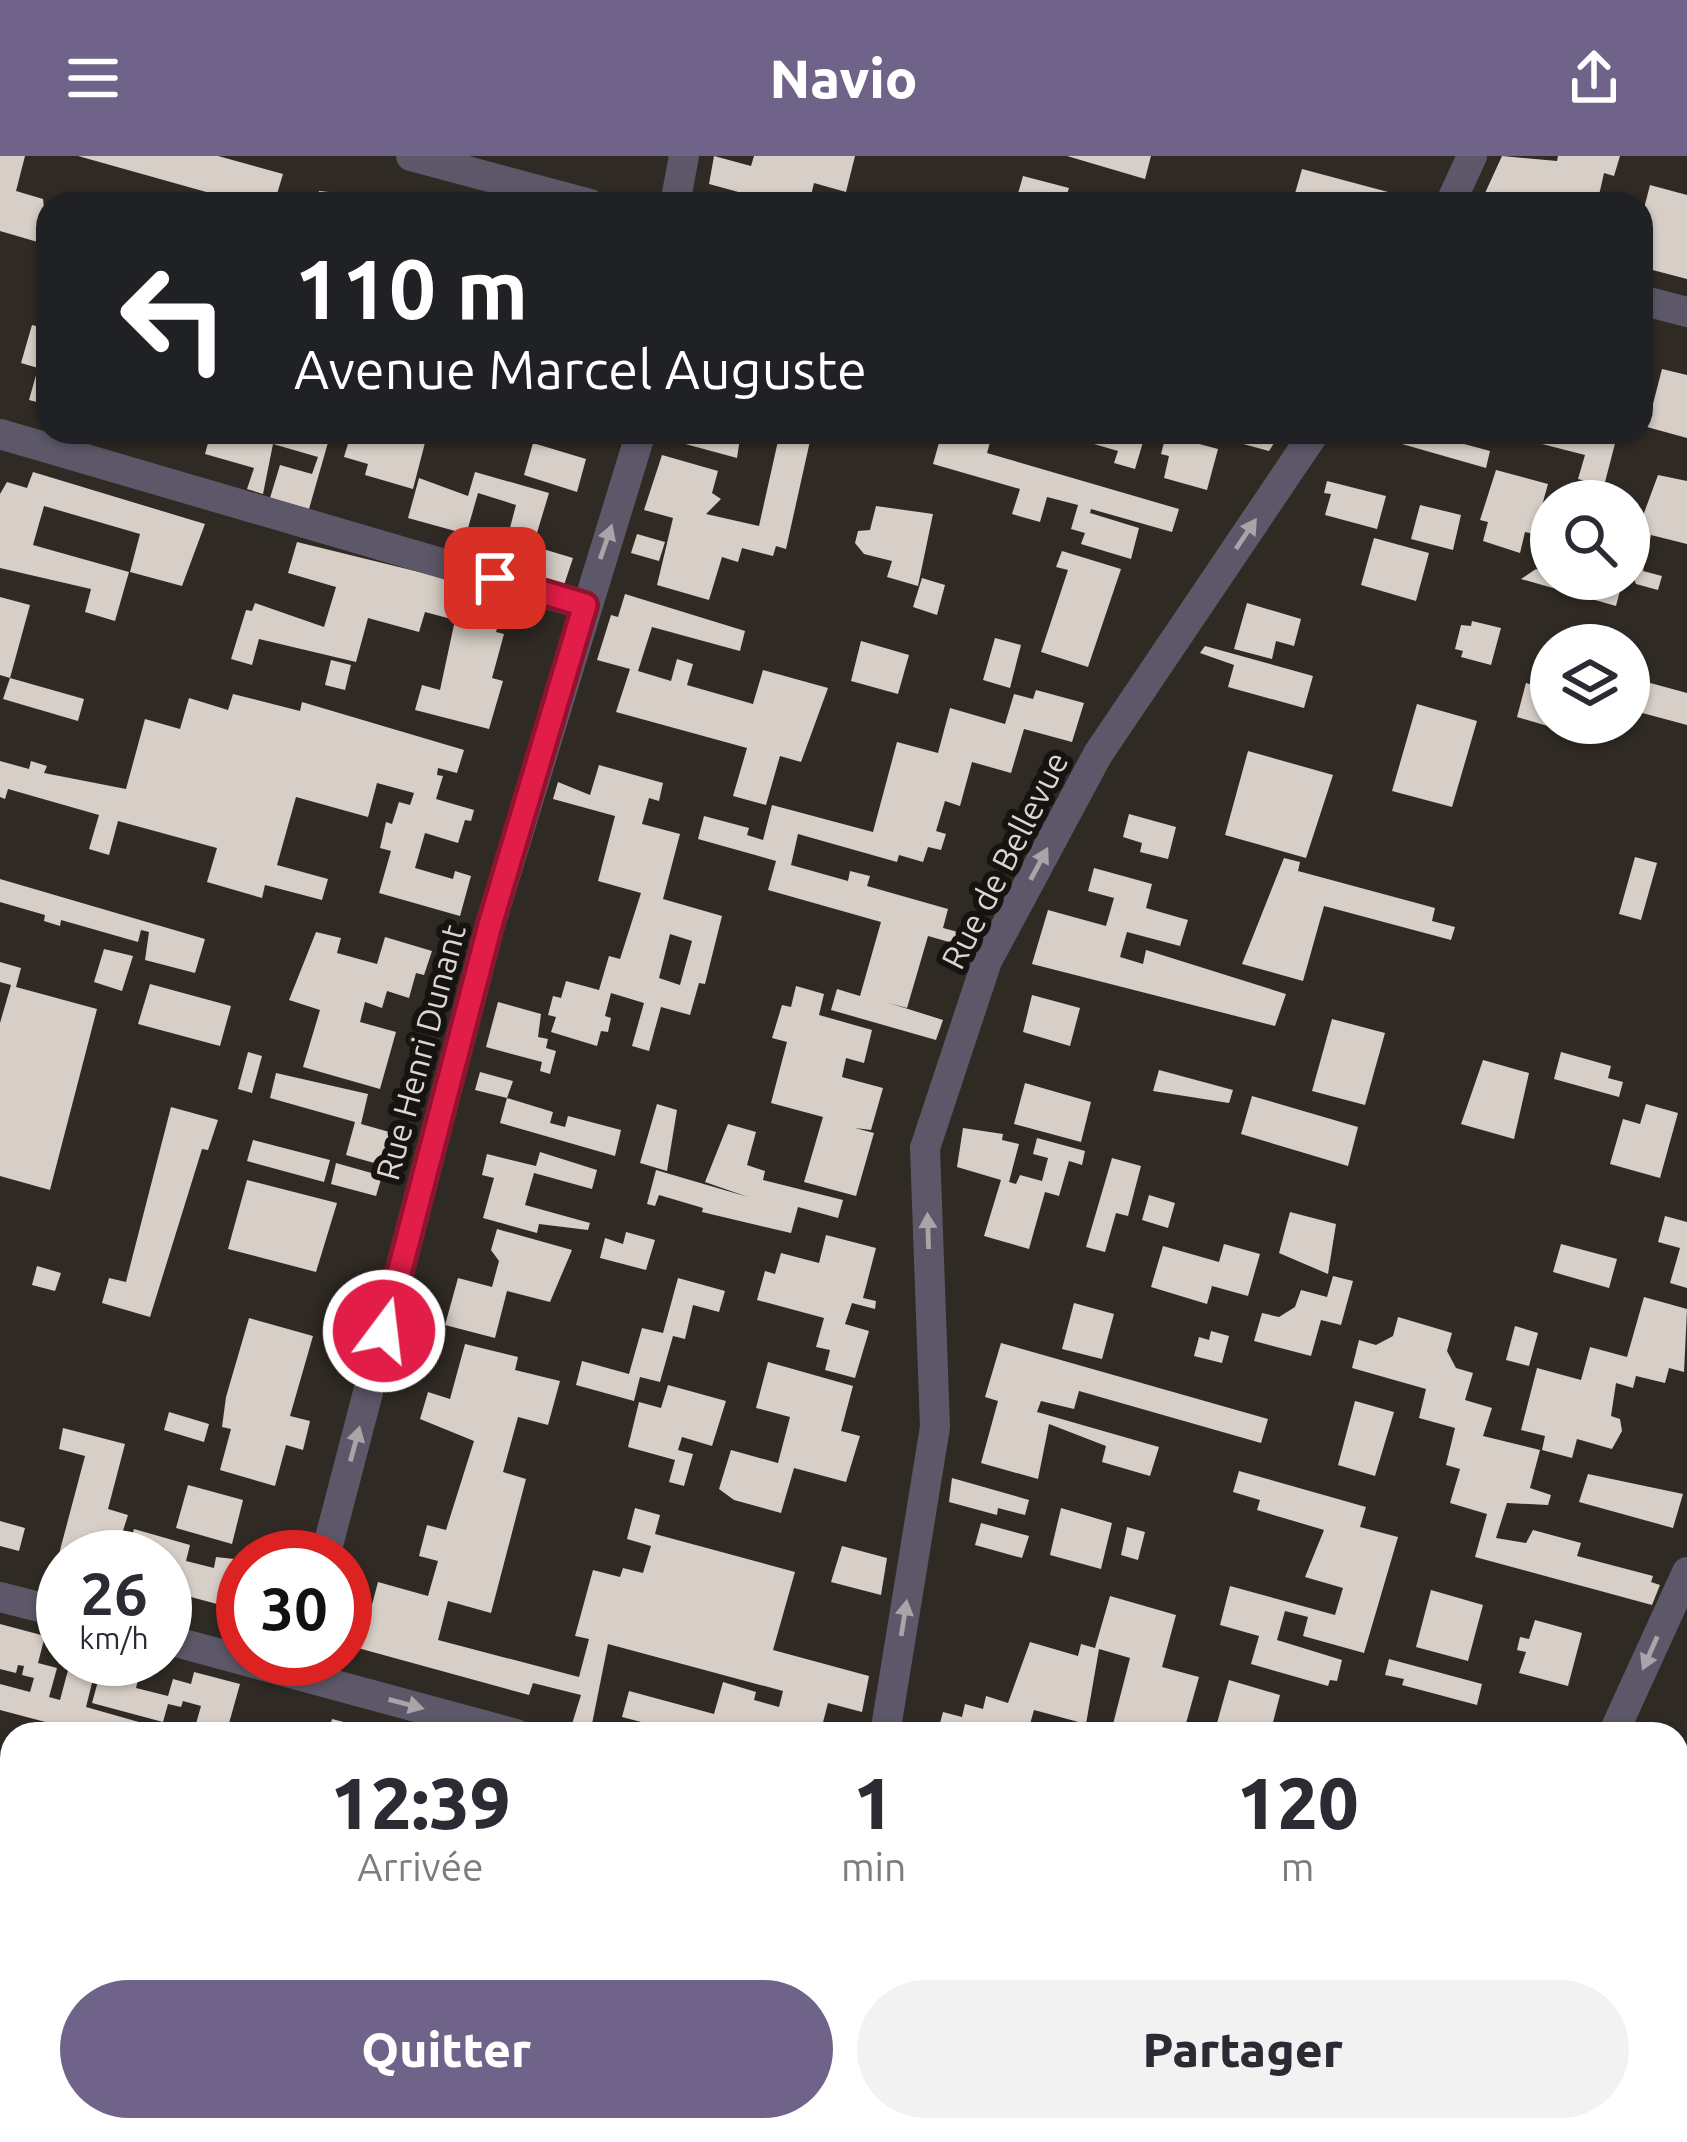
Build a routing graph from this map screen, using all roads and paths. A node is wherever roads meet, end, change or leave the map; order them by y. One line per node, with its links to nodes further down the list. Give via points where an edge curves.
1 (410, 156): 4 (street)
2 (684, 156): 5 (street)
3 (1472, 156): 6 (street)
4 (545, 192)
5 (677, 192)
6 (1456, 192)
7 (1653, 303): 8 (street)
8 (1687, 312)
9 (0, 434): 12 (street)
10 (637, 444): 12 (street, Rue Henri Dunant, one-way to 10)
11 (1307, 444): 19 (street, Rue de Bellevue, one-way to 11, via 935,1427 925,1148 987,961 1098,754)
12 (585, 605): 13 (street, Rue Henri Dunant, one-way to 12, via 490,925)
13 (332, 1530)
14 (1687, 1572): 20 (street, one-way to 20)
15 (0, 1597): 16 (street)
16 (36, 1606)
17 (361, 1686): 18 (street, one-way to 18)
18 (477, 1722)
19 (888, 1722)
20 (1618, 1722)

